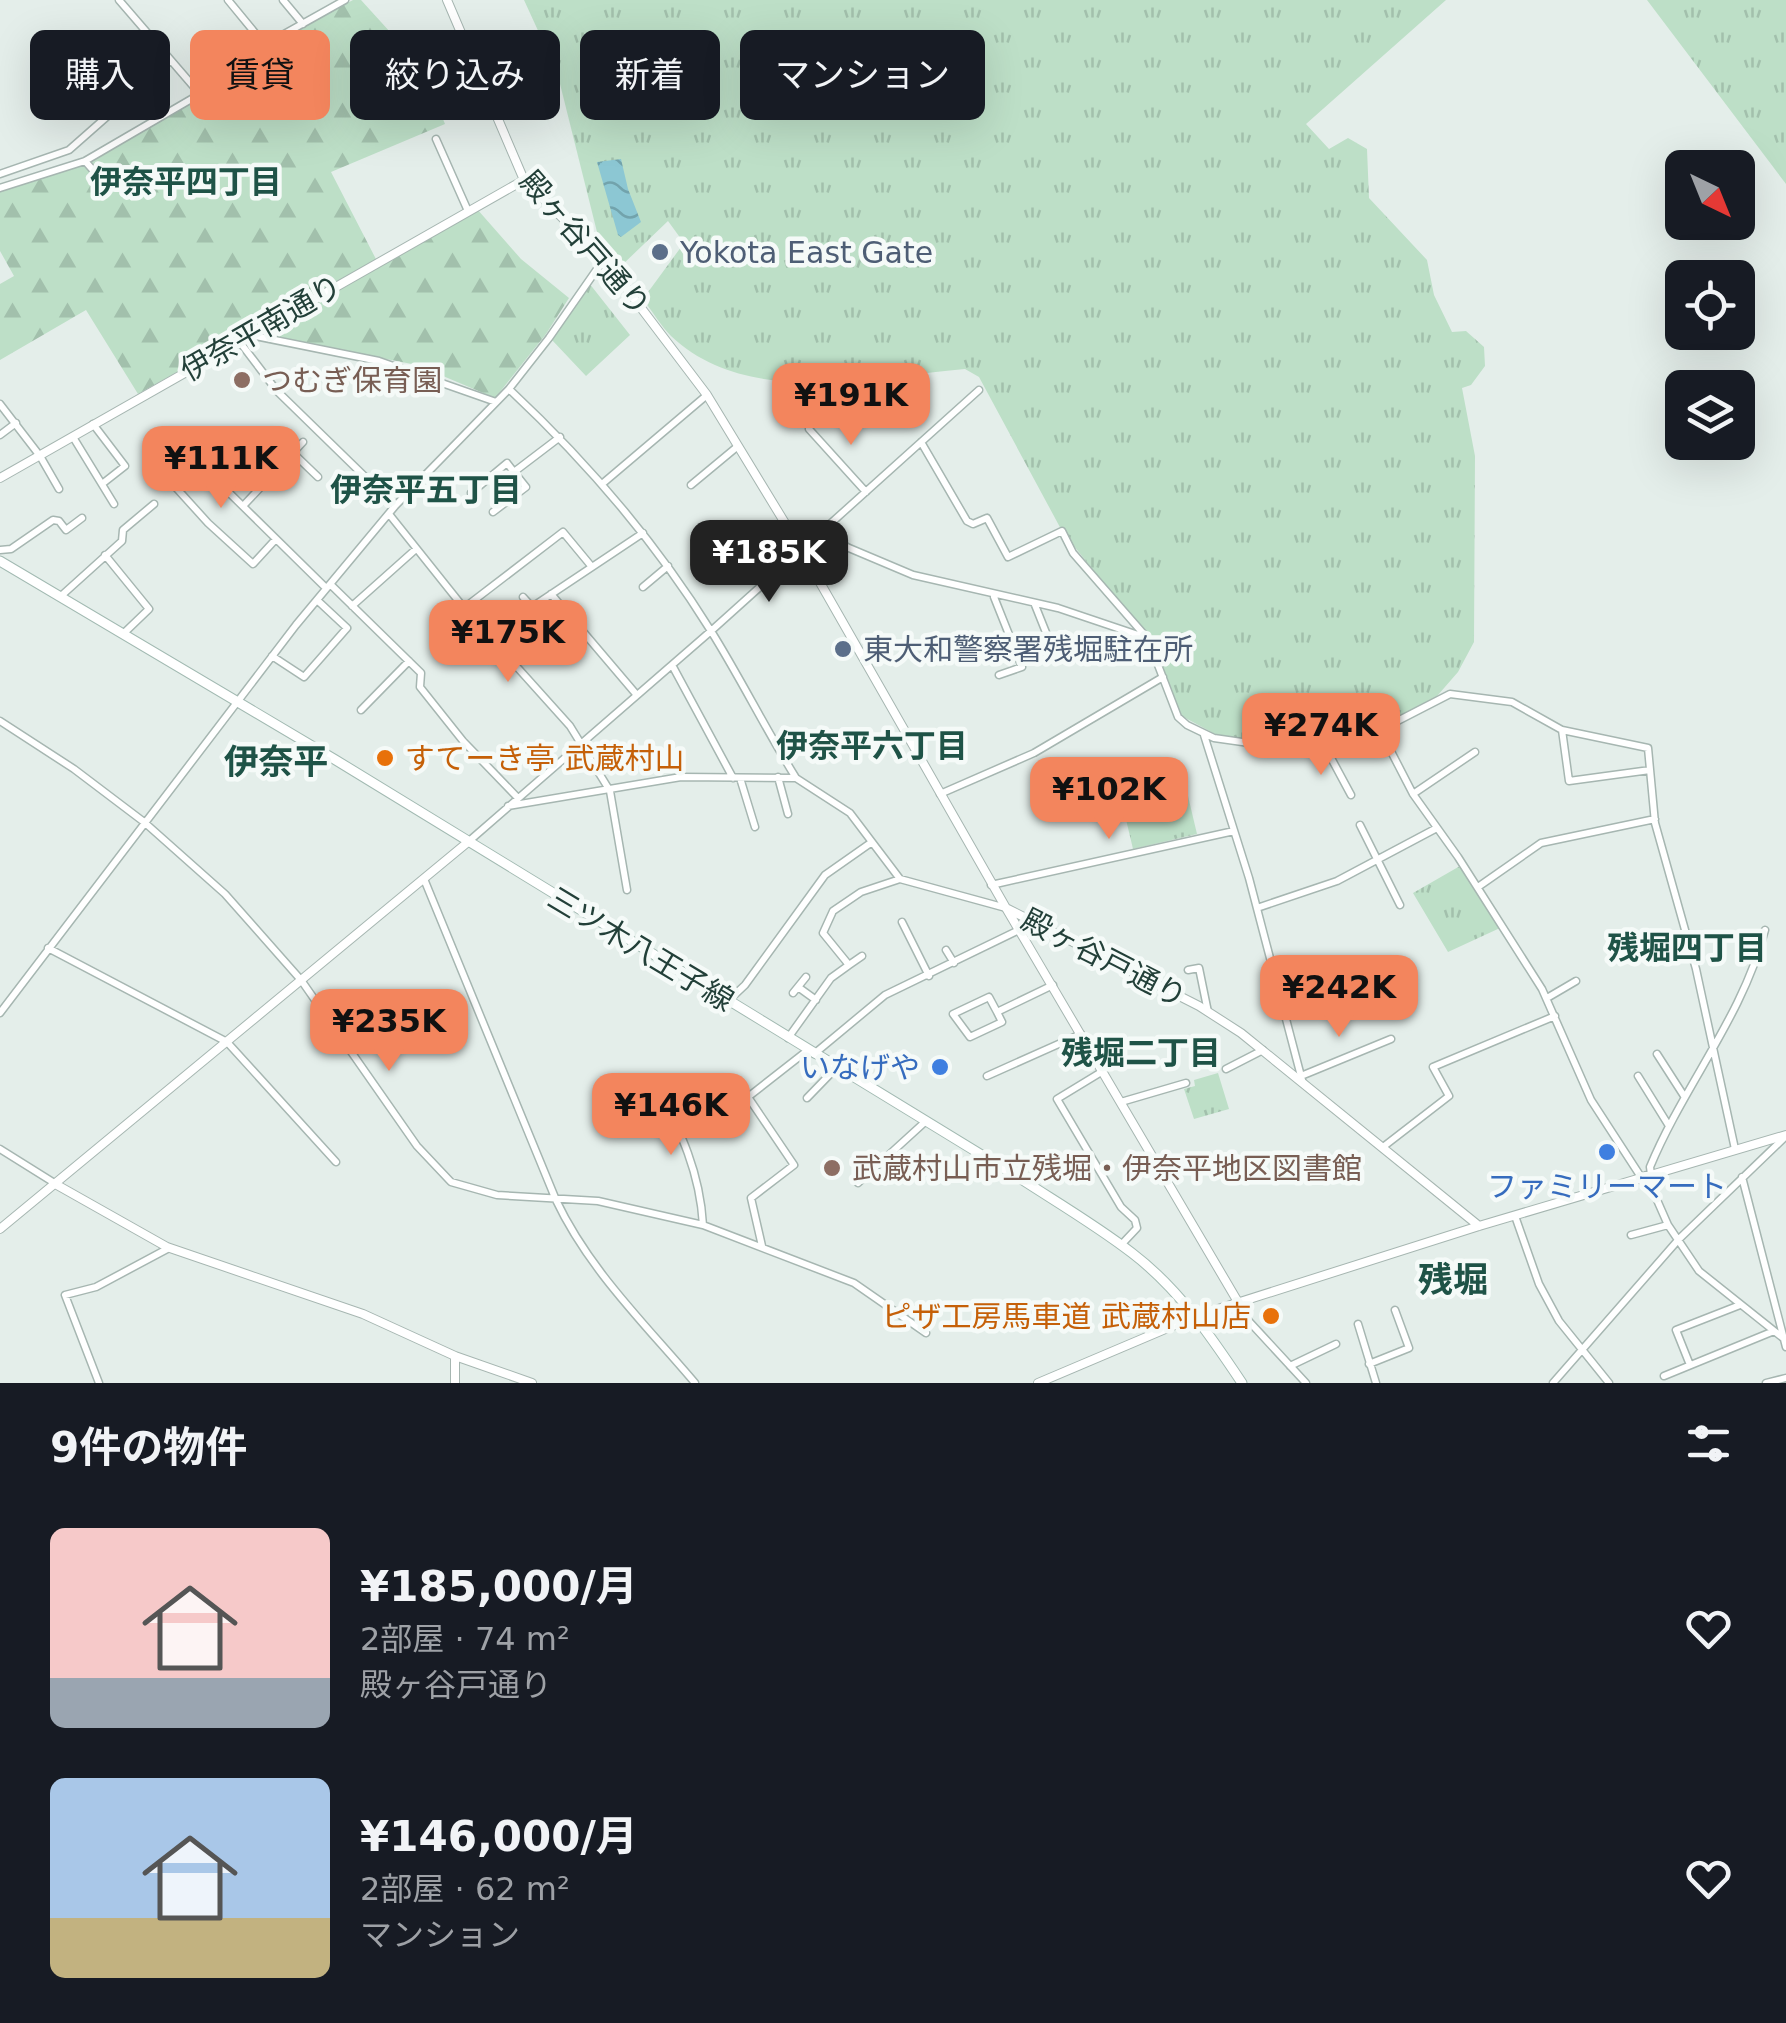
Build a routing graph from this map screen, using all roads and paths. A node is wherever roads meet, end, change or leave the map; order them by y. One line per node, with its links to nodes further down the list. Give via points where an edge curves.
1 (119, 0): 7 (street)
2 (228, 0): 8 (street)
3 (283, 0): 6 (street)
4 (345, 0): 6 (street)
5 (447, 0): 18 (street, 殿ヶ谷戸通り)
6 (303, 24): 9 (street)
7 (144, 30)
8 (253, 30)
9 (292, 30)
10 (170, 61): 11 (street)
11 (190, 83)
12 (190, 100): 15 (street)
13 (103, 120): 17 (street, via 69,150)
14 (436, 138): 20 (street)
15 (85, 161): 16 (street); 19 (street)
16 (92, 168)
17 (0, 174)
18 (524, 180): 20 (street, 伊奈平南通り); 21 (street, 殿ヶ谷戸通り)
19 (0, 188)
20 (468, 211): 22 (street, 伊奈平南通り)
21 (604, 259): 24 (street); 26 (street, 殿ヶ谷戸通り)
22 (250, 335): 23 (street, 伊奈平南通り); 27 (street, via 379,361)
23 (239, 342): 30 (street, 伊奈平南通り); 54 (street, via 277,391)
24 (509, 388): 27 (street); 34 (street)
25 (979, 390): 36 (street)
26 (706, 395): 37 (street, 殿ヶ谷戸通り); 45 (street)
27 (496, 402): 54 (street)
28 (0, 404): 29 (street)
29 (16, 423): 32 (street); 39 (street)
30 (93, 424): 33 (street, 伊奈平南通り); 44 (street, via 125,466)
31 (809, 429): 50 (street)
32 (0, 436)
33 (73, 437): 39 (street, 伊奈平南通り); 44 (street)
34 (560, 437): 40 (street); 45 (street)
35 (303, 442): 38 (street)
36 (921, 442): 50 (street); 80 (street, via 967,521 987,518 1008,557 1062,531 1073,553)
37 (739, 445): 46 (street); 63 (street, 殿ヶ谷戸通り)
38 (293, 452): 41 (street); 53 (street)
39 (40, 456): 42 (street, 伊奈平南通り); 47 (street)
40 (514, 472): 49 (street, via 507,464); 55 (street, via 526,487)
41 (318, 477)
42 (0, 478)
43 (170, 482): 48 (street)
44 (102, 484): 51 (street)
45 (602, 484): 58 (street)
46 (691, 485)
47 (59, 490)
48 (178, 491): 53 (street, via 204,468); 60 (street, via 253,564)
49 (471, 492)
50 (866, 492): 59 (street)
51 (114, 504)
52 (154, 504): 64 (street)
53 (242, 506): 60 (street)
54 (396, 506): 56 (street)
55 (492, 512)
56 (389, 514): 61 (street); 68 (street)
57 (82, 518): 62 (street, via 66,530 53,520)
58 (643, 533): 66 (street); 67 (street)
59 (822, 533): 63 (street); 71 (street, via 913,575)
60 (275, 540): 68 (street)
61 (416, 548): 76 (street); 77 (street)
62 (0, 550)
63 (802, 552): 78 (street); 102 (street, 殿ヶ谷戸通り)
64 (105, 555): 72 (street); 79 (street, via 150,609)
65 (0, 562): 72 (main road, 三ツ木八王子線)
66 (668, 566): 69 (street); 78 (street)
67 (592, 567): 70 (street); 77 (street, via 563,532)
68 (328, 586): 74 (street); 76 (street)
69 (644, 587)
70 (551, 594): 73 (street, via 532,607); 87 (street)
71 (994, 596): 75 (street); 85 (street, via 1022,667)
72 (58, 598): 79 (main road, 三ツ木八王子線)
73 (524, 598)
74 (316, 600): 81 (street); 81 (street, via 347,628 304,677)
75 (1034, 604): 80 (street); 82 (street)
76 (352, 606): 83 (street)
77 (464, 608): 94 (street)
78 (711, 632): 84 (street); 100 (street)
79 (122, 635): 88 (main road, 三ツ木八王子線)
80 (1148, 639): 86 (street)
81 (272, 656): 88 (street)
82 (1057, 660)
83 (409, 661): 89 (street); 105 (street, via 431,701)
84 (672, 665): 87 (street); 98 (street)
85 (999, 675)
86 (1163, 677): 93 (street, via 1178,717); 102 (street, via 1034,753)
87 (636, 694): 94 (street)
88 (237, 700): 109 (street); 114 (main road, 三ツ木八王子線)
89 (361, 710)
90 (0, 722): 109 (street)
91 (1380, 730): 92 (street, via 1450,694 1512,702); 95 (street); 103 (street)
92 (1562, 730): 97 (street, via 1648,748); 97 (street, via 1570,781)
93 (1204, 734): 95 (street, via 1269,748); 113 (street)
94 (579, 743): 101 (street); 105 (street)
95 (1324, 743): 104 (street)
96 (1474, 752): 103 (street)
97 (1650, 770): 108 (street)
98 (736, 778): 99 (street); 101 (street, via 681,777); 111 (street)
99 (778, 778): 100 (street); 107 (street)
100 (796, 778): 115 (street, via 850,813)
101 (610, 791): 106 (street); 121 (street)
102 (940, 794): 119 (street, 殿ヶ谷戸通り)
103 (1413, 794): 112 (street)
104 (1351, 796)
105 (517, 797): 106 (street)
106 (507, 806): 114 (street)
107 (788, 814)
108 (1655, 818): 120 (street, via 1541,843); 150 (street)
109 (144, 822): 128 (street); 136 (street, via 225,894)
110 (1360, 825): 116 (street)
111 (755, 827)
112 (1435, 829): 116 (street); 120 (street)
113 (1234, 830): 119 (street); 124 (street)
114 (468, 842): 117 (street); 141 (main road, 三ツ木八王子線)
115 (872, 842): 118 (street); 141 (street, via 825,875)
116 (1377, 860): 122 (street); 124 (street)
117 (424, 879): 136 (street); 176 (street)
118 (900, 880): 123 (street); 132 (street, via 861,892 834,911 822,933)
119 (991, 885): 123 (street, 殿ヶ谷戸通り)
120 (1477, 887): 139 (street)
121 (627, 890)
122 (1400, 905)
123 (1006, 908): 126 (street); 144 (street, 殿ヶ谷戸通り)
124 (1258, 908): 159 (street)
125 (902, 922): 134 (street)
126 (1020, 930): 131 (street); 138 (street)
127 (1765, 930): 150 (street, via 1745,991)
128 (48, 948): 142 (street); 149 (street)
129 (946, 950): 131 (street)
130 (862, 956): 132 (street)
131 (954, 963): 134 (street)
132 (849, 965): 140 (street)
133 (1188, 970): 144 (street, via 1199,968)
134 (929, 976): 152 (street, via 884,995)
135 (806, 977): 140 (street, via 796,990)
136 (302, 980): 149 (street); 176 (street, via 417,1146 450,1182)
137 (1576, 981): 139 (street)
138 (1054, 984): 143 (street); 146 (street)
139 (1546, 998): 145 (street)
140 (816, 1000): 147 (street)
141 (728, 1001): 147 (main road, 三ツ木八王子線)
142 (0, 1012)
143 (997, 1012): 143 (street, via 1002,1022 970,1036 953,1014 989,998)
144 (1208, 1012): 151 (street, 殿ヶ谷戸通り)
145 (1555, 1016): 168 (street, via 1433,1067 1449,1096); 172 (street, via 1590,1100)
146 (1082, 1034): 156 (street); 157 (street)
147 (788, 1038): 152 (main road, 三ツ木八王子線)
148 (1390, 1038): 159 (street)
149 (227, 1042): 171 (street); 175 (street)
150 (1713, 1049): 162 (street); 170 (street)
151 (1264, 1050): 155 (street); 159 (street, 殿ヶ谷戸通り)
152 (811, 1052): 154 (main road, 三ツ木八王子線); 185 (street, via 748,1097 794,1165 751,1198)
153 (1657, 1054): 162 (street)
154 (837, 1067): 163 (street); 165 (main road, 三ツ木八王子線)
155 (1226, 1069)
156 (1104, 1071): 164 (street); 184 (street, via 1057,1099 1135,1220 1137,1228)
157 (987, 1076)
158 (1638, 1076): 166 (street)
159 (1301, 1078): 168 (street, 殿ヶ谷戸通り)
160 (1186, 1083): 164 (street)
161 (656, 1086): 178 (street, via 686,1145 701,1190)
162 (1684, 1096): 166 (street)
163 (807, 1098)
164 (1121, 1102): 187 (street)
165 (926, 1121): 174 (street); 184 (main road, 三ツ木八王子線)
166 (1669, 1126): 172 (street)
167 (1786, 1136): 170 (street); 173 (street)
168 (1383, 1147): 180 (street, 殿ヶ谷戸通り)
169 (0, 1149): 175 (street)
170 (1735, 1150): 172 (street)
171 (336, 1162)
172 (1646, 1175): 177 (street); 179 (street)
173 (1742, 1177): 183 (street); 194 (street)
174 (858, 1183)
175 (58, 1185): 181 (street); 186 (street)
176 (556, 1200): 178 (street, via 598,1201); 206 (street, via 606,1279)
177 (1515, 1216): 180 (street); 196 (street, via 1539,1284)
178 (703, 1225): 185 (street)
179 (1668, 1225): 182 (street); 183 (street)
180 (1479, 1226): 187 (street)
181 (0, 1229)
182 (1630, 1235)
183 (1679, 1240): 188 (street, via 1699,1271); 196 (street)
184 (1121, 1245): 190 (main road, 三ツ木八王子線)
185 (762, 1246): 193 (street, via 854,1283)
186 (170, 1248): 197 (street, via 363,1314); 203 (street, via 65,1295)
187 (1236, 1303): 190 (street); 199 (street)
188 (1740, 1304): 192 (street); 200 (street, via 1676,1330)
189 (1395, 1310): 198 (street, via 1409,1348)
190 (1196, 1316): 207 (street); 208 (main road, 三ツ木八王子線)
191 (1358, 1324): 198 (street)
192 (1775, 1330): 194 (street); 200 (street)
193 (926, 1333)
194 (1785, 1343)
195 (1336, 1344): 199 (street)
196 (1580, 1350): 211 (street); 212 (street)
197 (455, 1356): 204 (street); 205 (street)
198 (1368, 1364): 210 (street)
199 (1290, 1366): 209 (street)
200 (1690, 1366): 201 (street)
201 (1664, 1376)
202 (1786, 1378): 213 (street)
203 (98, 1383)
204 (455, 1383)
205 (532, 1383)
206 (695, 1383)
207 (1038, 1383)
208 (1242, 1383)
209 (1306, 1383)
210 (1376, 1383)
211 (1553, 1383)
212 (1609, 1383)
213 (1766, 1383)

